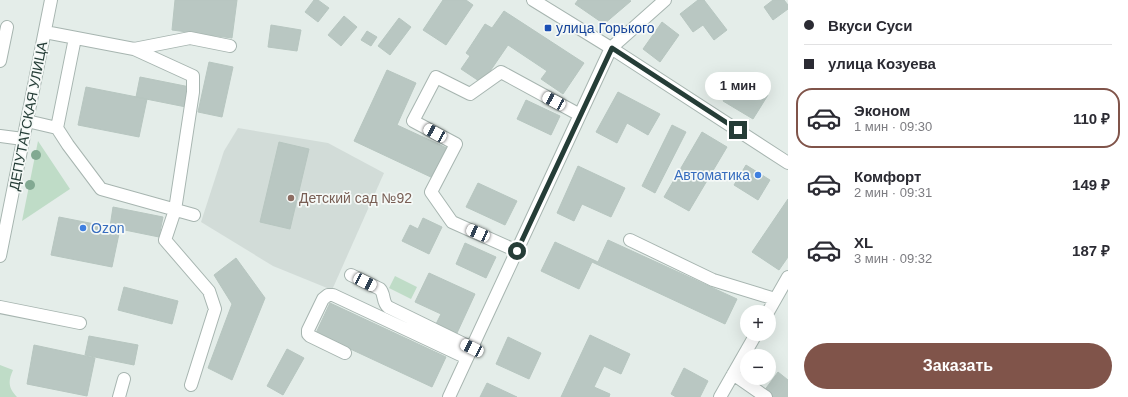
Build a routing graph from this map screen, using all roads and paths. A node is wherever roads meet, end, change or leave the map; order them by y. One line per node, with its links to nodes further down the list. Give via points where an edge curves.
1 (51, 0): 5 (street, ДЕПУТАТСКАЯ УЛИЦА)
2 (533, 0): 8 (street)
3 (665, 0): 8 (street)
4 (7, 27): 10 (street)
5 (45, 32): 6 (street); 12 (street, ДЕПУТАТСКАЯ УЛИЦА)
6 (75, 38): 9 (street); 13 (street)
7 (230, 46): 9 (street, via 190,38)
8 (612, 48): 11 (street); 16 (street)
9 (134, 49): 17 (street, via 193,76 193,92)
10 (0, 61)
11 (580, 115): 21 (street); 21 (street, via 500,72 470,94 436,77 414,121 456,144 431,192 452,222)
12 (27, 121): 13 (street); 15 (street, ДЕПУТАТСКАЯ УЛИЦА)
13 (57, 128): 17 (street, via 101,189)
14 (0, 136): 15 (street)
15 (23, 139): 19 (street, ДЕПУТАТСКАЯ УЛИЦА)
16 (788, 162)
17 (175, 210): 18 (street); 34 (street, via 165,240 209,291 215,309)
18 (194, 215)
19 (4, 219): 22 (street, ДЕПУТАТСКАЯ УЛИЦА)
20 (630, 240): 25 (street, via 713,280)
21 (517, 251): 31 (street)
22 (0, 256)
23 (351, 275): 31 (street, via 380,289 388,307)
24 (788, 277): 25 (street)
25 (776, 299): 26 (street)
26 (772, 305)
27 (0, 307): 28 (street)
28 (80, 323)
29 (752, 341): 32 (street)
30 (345, 353): 31 (street, via 308,334 323,299 328,295)
31 (470, 353): 36 (street)
32 (733, 374): 37 (street); 38 (street)
33 (124, 379): 35 (street)
34 (191, 385)
35 (119, 397)
36 (449, 397)
37 (720, 397)
38 (766, 397)

